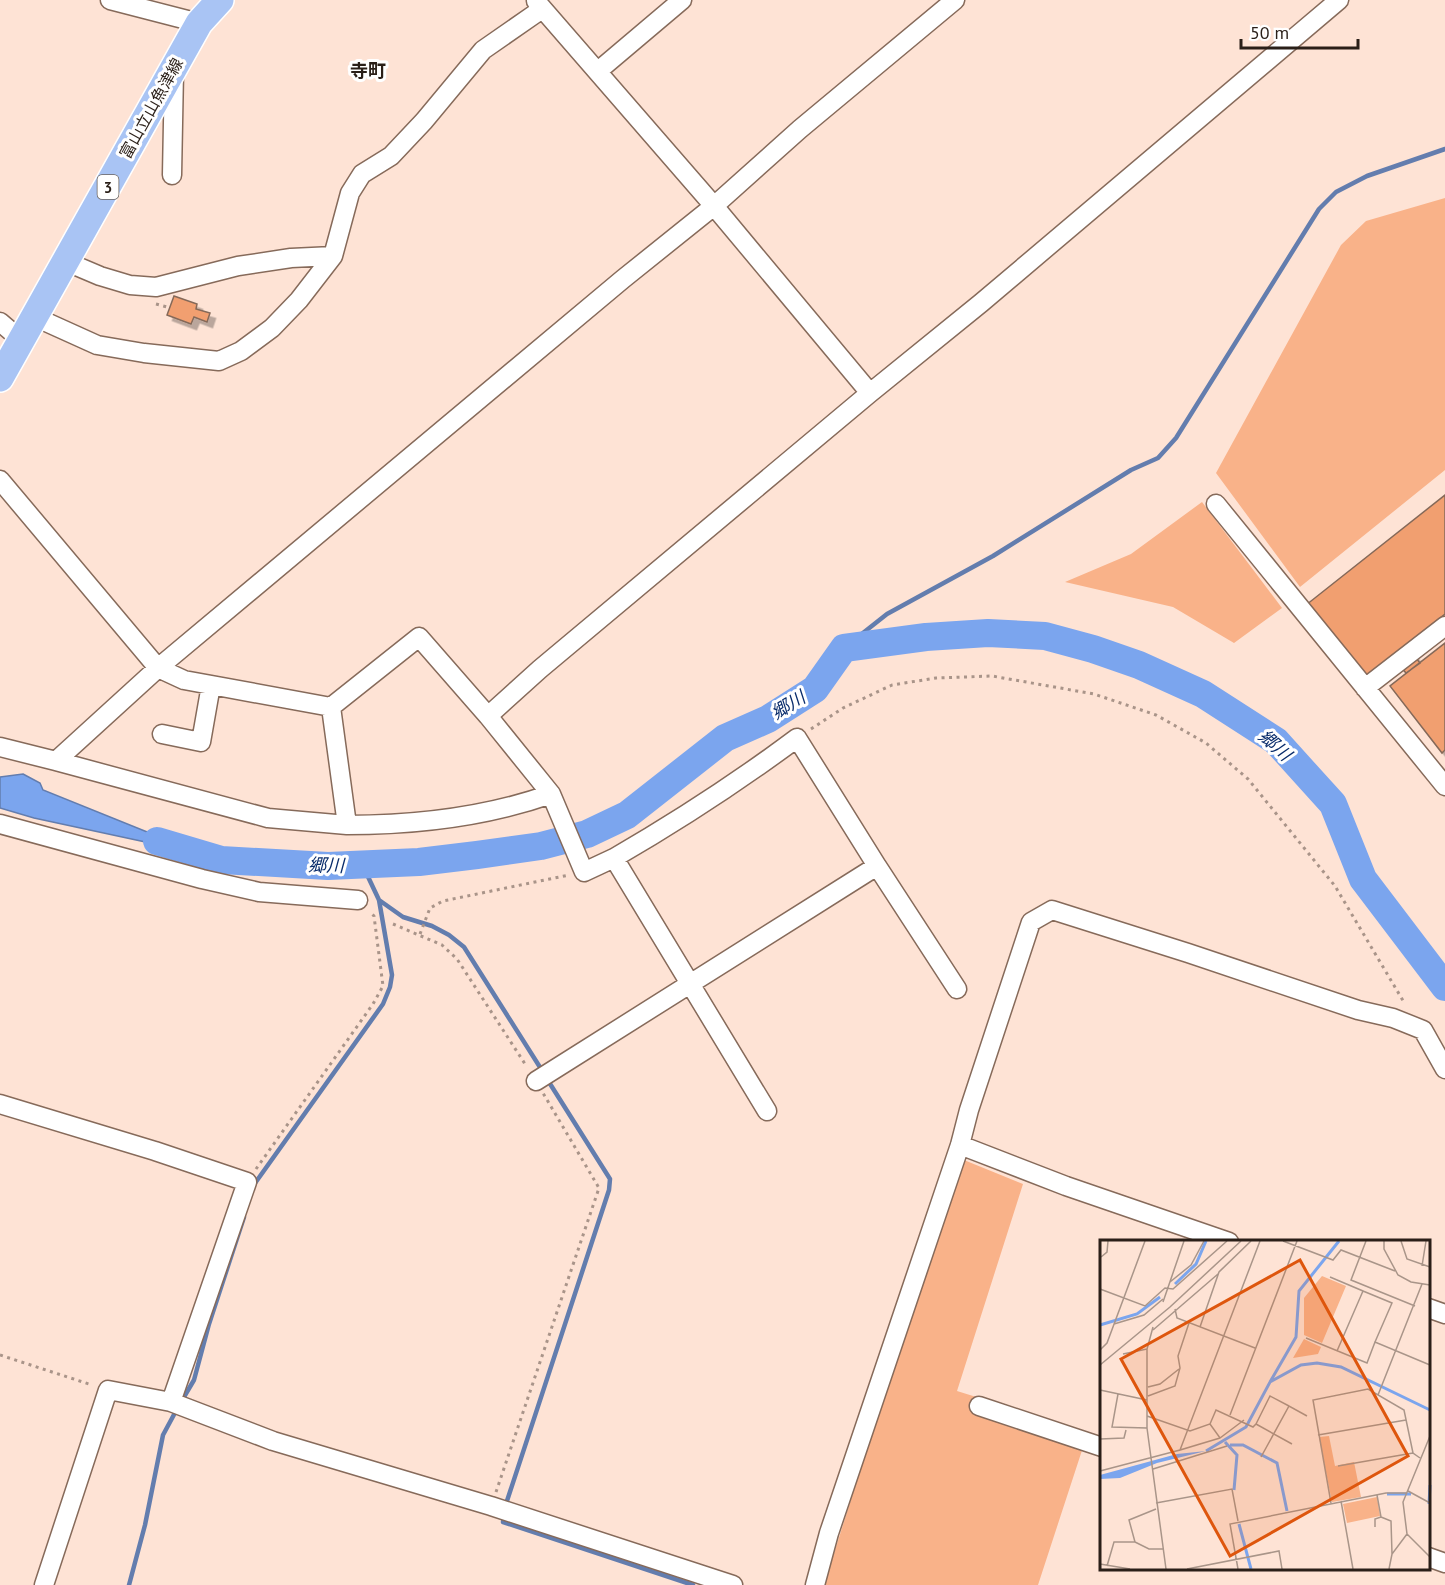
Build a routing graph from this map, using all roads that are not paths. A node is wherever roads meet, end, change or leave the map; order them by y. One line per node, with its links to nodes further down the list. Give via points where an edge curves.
1 (110, 0): 7 (street)
2 (220, 0): 7 (main road, 富山立山魚津線 / 3)
3 (682, 0): 9 (street)
4 (955, 0): 11 (street)
5 (1339, 0): 17 (street)
6 (539, 5): 9 (street); 12 (street, via 483,50 391,156 362,174 350,193)
7 (199, 23): 8 (main road, 富山立山魚津線 / 3)
8 (174, 66): 10 (street); 13 (main road, 富山立山魚津線 / 3)
9 (598, 71): 11 (street)
10 (172, 175)
11 (714, 206): 17 (street); 21 (street)
12 (333, 256): 13 (street, via 238,266 156,287 130,285); 15 (street, via 272,328 241,351 219,361 97,345)
13 (67, 262): 15 (main road, 富山立山魚津線 / 3)
14 (0, 322): 15 (street)
15 (28, 329): 16 (main road, 富山立山魚津線 / 3)
16 (0, 378)
17 (870, 393): 25 (street)
18 (0, 480): 21 (street)
19 (1216, 504): 23 (street)
20 (1445, 626): 23 (street)
21 (158, 668): 22 (street, via 184,680); 28 (street)
22 (211, 685): 24 (street); 26 (street, via 201,742)
23 (1365, 688): 29 (street)
24 (331, 707): 25 (street, via 419,637); 32 (street)
25 (488, 716): 30 (street)
26 (162, 734)
27 (0, 747): 28 (street)
28 (56, 761): 32 (street, via 267,818)
29 (1445, 786)
30 (551, 794): 32 (street, via 517,806 455,818); 33 (street, via 584,872)
31 (0, 824): 35 (street, via 258,892)
32 (347, 825)
33 (614, 858): 34 (street, via 748,775 797,738); 36 (street)
34 (877, 866): 36 (street); 37 (street)
35 (358, 900)
36 (692, 984): 39 (street); 41 (street)
37 (957, 989)
38 (1445, 1069): 42 (street, via 1423,1030 1052,910 1031,922)
39 (536, 1082)
40 (0, 1104): 46 (street, via 247,1182)
41 (767, 1111)
42 (960, 1145): 43 (street); 53 (street)
43 (1223, 1240)
44 (1430, 1309): 45 (street)
45 (1445, 1314)
46 (171, 1402): 51 (street, via 108,1390); 52 (street, via 273,1441 491,1506)
47 (979, 1406): 48 (street)
48 (1100, 1447)
49 (1430, 1558): 50 (street)
50 (1445, 1563)
51 (44, 1585)
52 (733, 1585)
53 (815, 1585)

